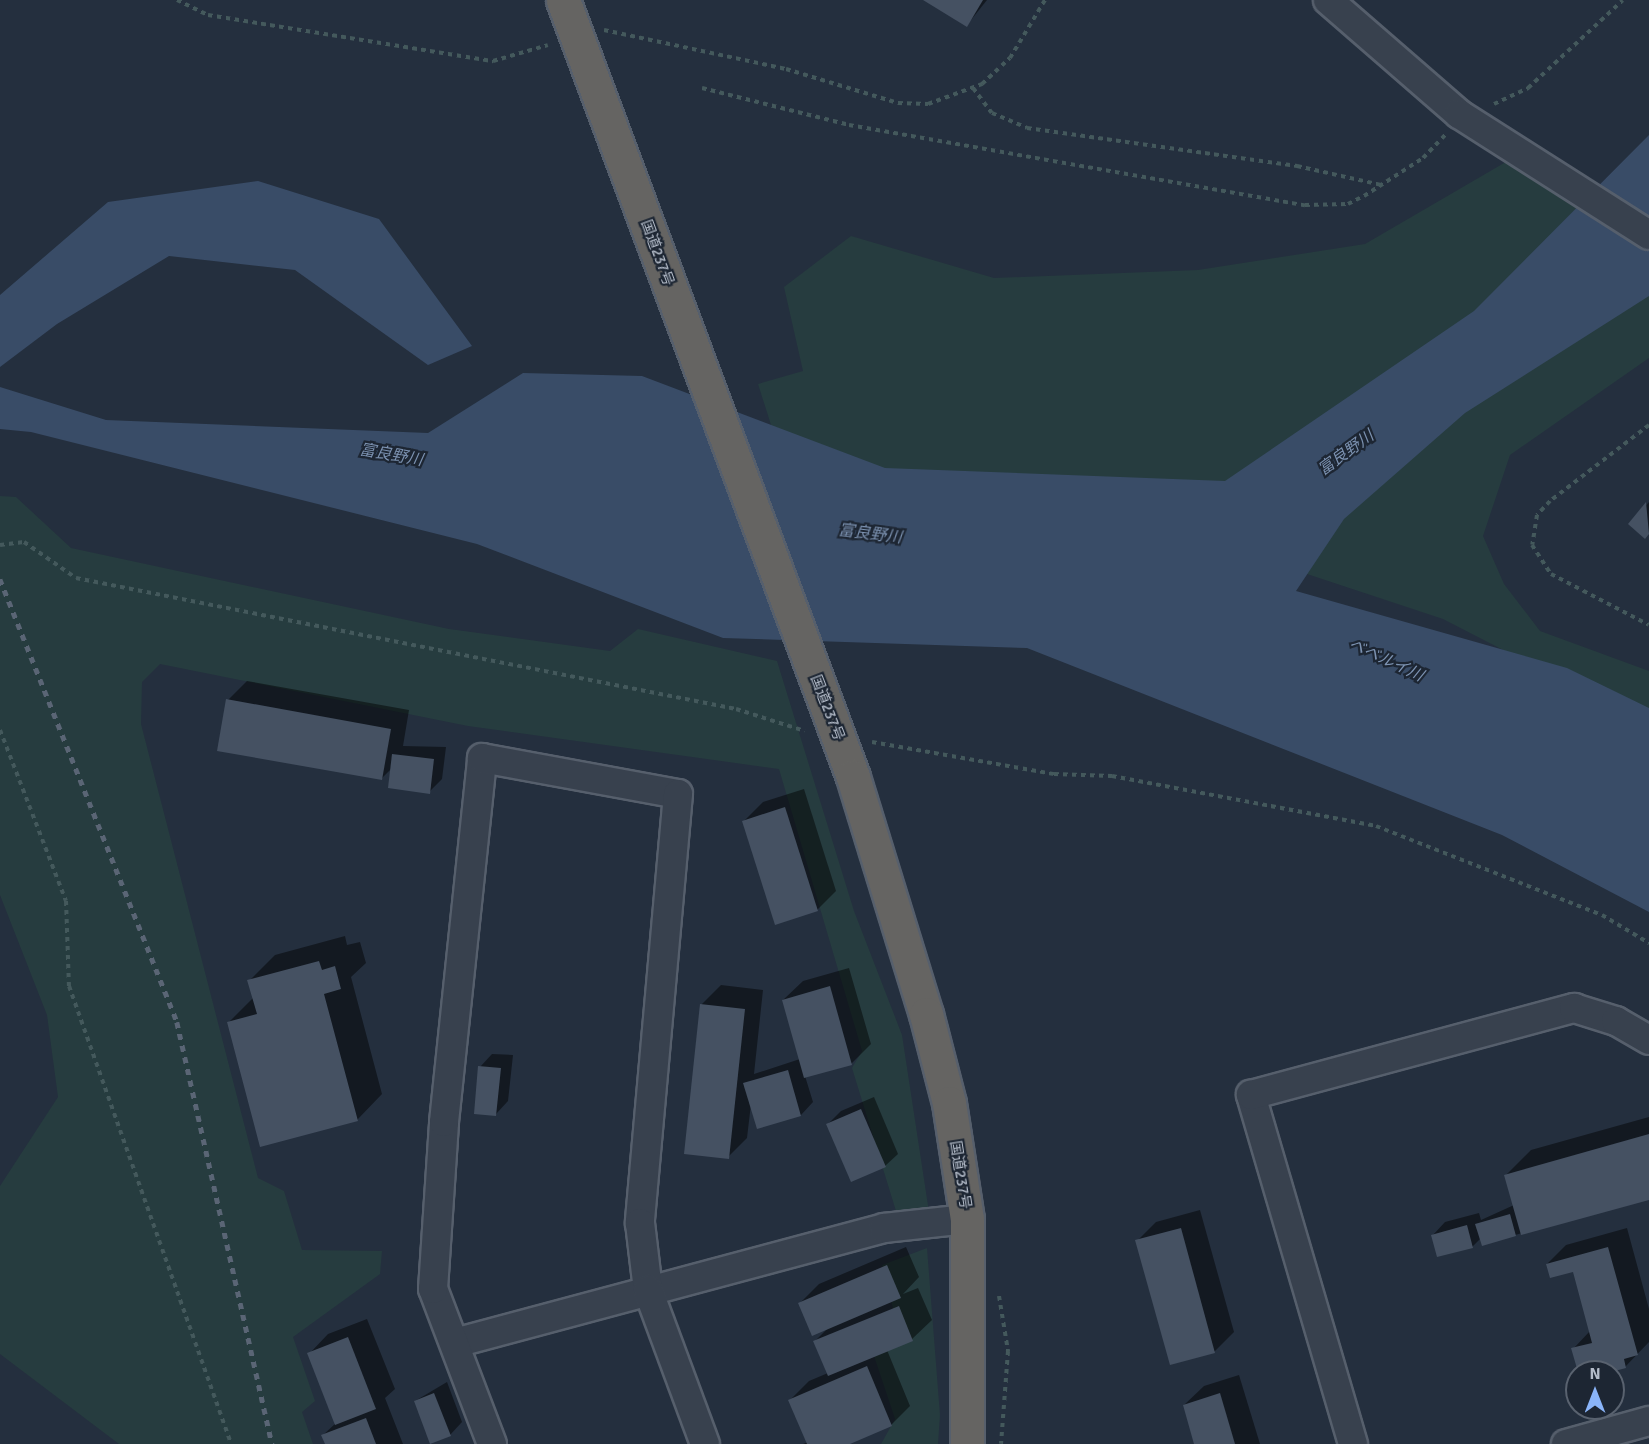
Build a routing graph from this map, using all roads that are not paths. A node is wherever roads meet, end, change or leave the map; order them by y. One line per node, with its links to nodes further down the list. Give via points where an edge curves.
1 (563, 0): 5 (highway, 国道237号, via 823,697 926,1014 949,1103)
2 (1328, 0): 3 (street, via 1467,119)
3 (1649, 235)
4 (1649, 1040): 12 (street, via 1616,1021 1574,1008 1251,1095)
5 (967, 1219): 6 (street, via 884,1228); 11 (highway, 国道237号)
6 (648, 1290): 7 (street); 7 (street, via 640,1222 678,794 482,758 444,1122 433,1289); 10 (street)
7 (455, 1343): 9 (street)
8 (1649, 1421): 13 (street)
9 (492, 1444)
10 (705, 1444)
11 (967, 1444)
12 (1353, 1444)
13 (1566, 1444)

